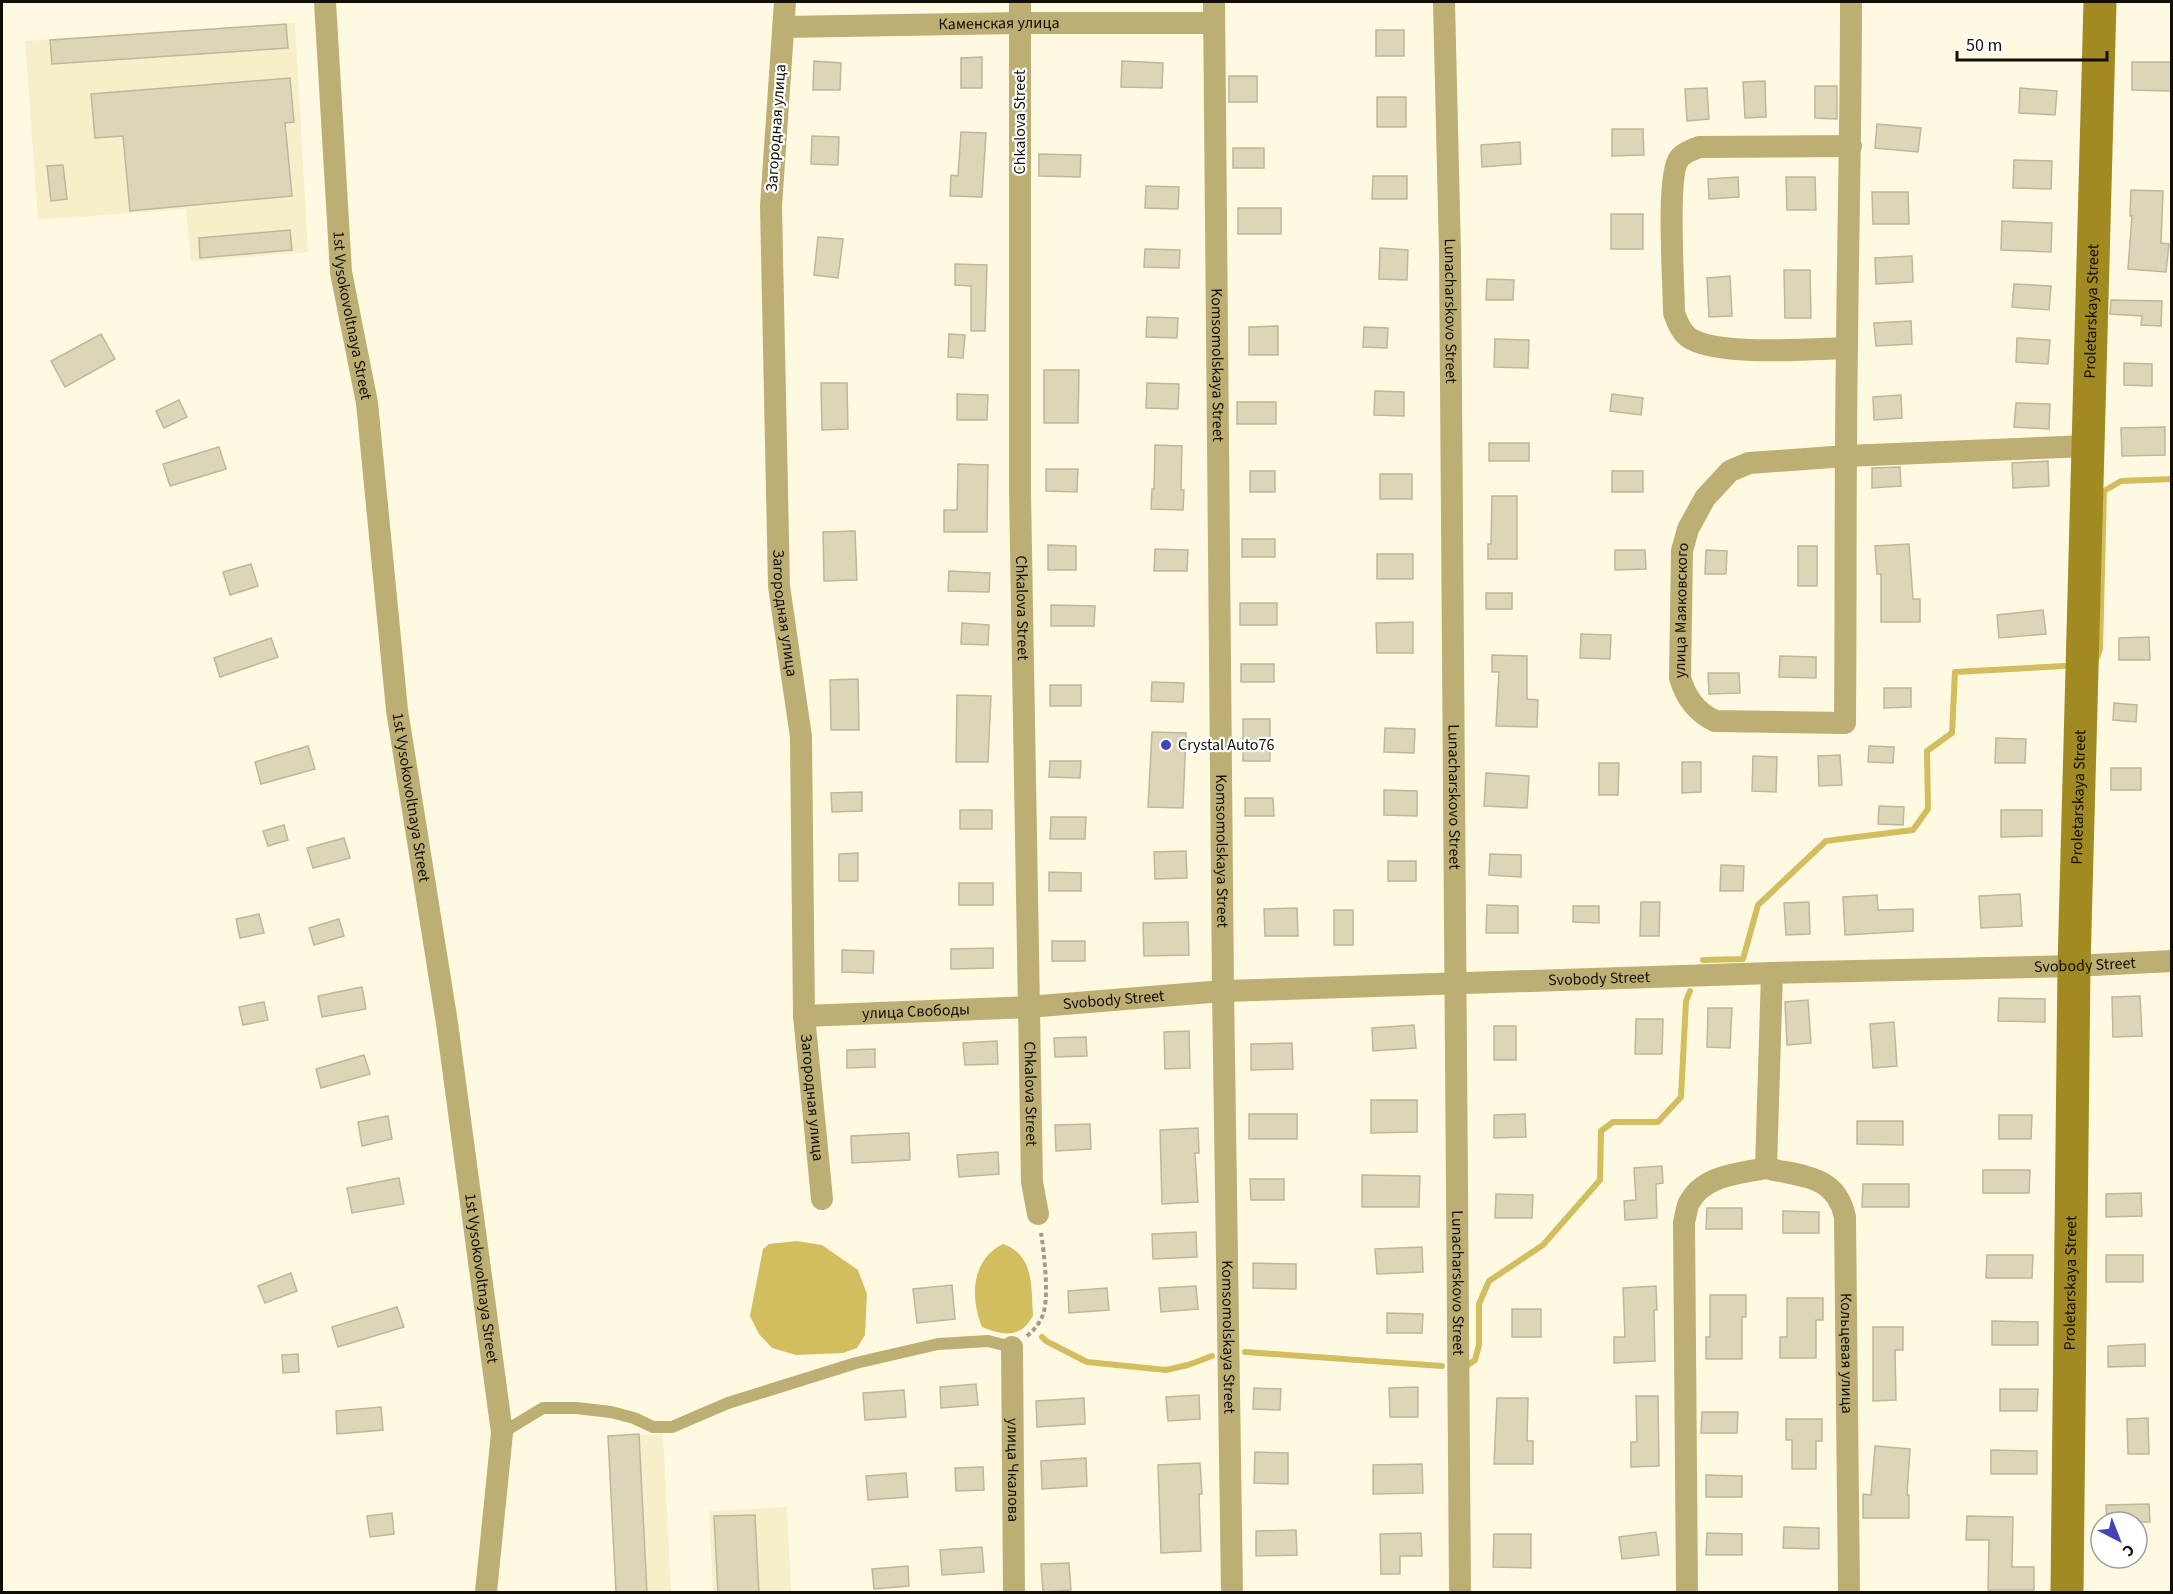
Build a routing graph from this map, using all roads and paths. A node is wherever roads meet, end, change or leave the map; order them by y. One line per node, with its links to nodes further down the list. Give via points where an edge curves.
1 (325, 2): 24 (street, 1st Vysokovoltnaya Street, via 341,272 367,403 397,710 447,1023)
2 (785, 2): 8 (street, Загородная улица)
3 (1444, 2): 16 (street, Lunacharskovo Street)
4 (1851, 2): 9 (street, улица Маяковского)
5 (2100, 2): 11 (main road, Proletarskaya Street)
6 (1020, 12): 7 (street, Каменская улица); 8 (street, Каменская улица); 18 (street, Chkalova Street, via 1020,492)
7 (1214, 12): 17 (street, Komsomolskaya Street)
8 (783, 27): 19 (street, Загородная улица, via 771,230 779,586 801,737)
9 (1851, 146): 10 (street, улица Маяковского); 10 (street, via 1699,147 1679,159 1671,182 1674,313 1679,328 1690,338 1714,346 1759,350)
10 (1847, 348): 12 (street, улица Маяковского)
11 (2088, 446): 12 (street, улица Маяковского); 14 (main road, Proletarskaya Street)
12 (1846, 456): 12 (street, улица Маяковского, via 1845,723 1715,721 1703,715 1684,693 1680,678 1683,551 1688,530 1705,498 1730,471 1749,463)
13 (2172, 961): 14 (street, Svobody Street)
14 (2074, 966): 15 (street, Svobody Street); 31 (main road, Proletarskaya Street)
15 (1772, 973): 16 (street, Svobody Street); 20 (street)
16 (1456, 983): 17 (street, Svobody Street); 28 (street, Lunacharskovo Street)
17 (1223, 991): 18 (street, Svobody Street); 27 (street, Komsomolskaya Street)
18 (1028, 1007): 19 (street, улица Свободы); 22 (street, Chkalova Street, via 1032,1182)
19 (804, 1016): 21 (street, Загородная улица)
20 (1766, 1168): 29 (street, Кольцевая улица, via 1708,1183 1688,1204 1684,1222); 30 (street, Кольцевая улица, via 1822,1181 1835,1191 1845,1217)
21 (822, 1199)
22 (1038, 1214): 23 (path, via 1046,1262 1043,1315 1033,1331)
23 (1012, 1347): 24 (lane, via 987,1341 938,1344 866,1360 728,1403 672,1427 653,1427 611,1412 543,1408); 26 (street, улица Чкалова)
24 (502, 1433): 25 (street, 1st Vysokovoltnaya Street)
25 (486, 1593)
26 (1014, 1593)
27 (1232, 1593)
28 (1460, 1593)
29 (1687, 1593)
30 (1849, 1593)
31 (2067, 1593)

